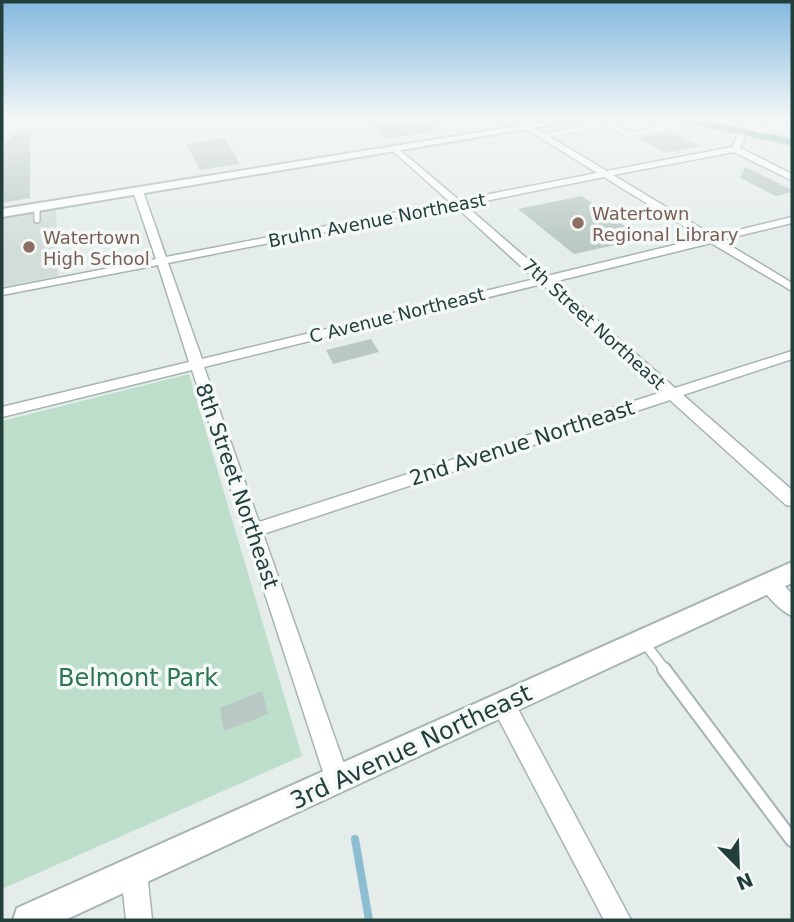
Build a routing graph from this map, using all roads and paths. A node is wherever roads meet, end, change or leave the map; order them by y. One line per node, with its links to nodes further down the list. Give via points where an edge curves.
1 (322, 161): 8 (street)
2 (410, 161): 9 (street, 7th Street Northeast)
3 (584, 161): 6 (street)
4 (676, 161): 6 (street, Bruhn Avenue Northeast)
5 (759, 161): 7 (street)
6 (607, 175): 9 (street, Bruhn Avenue Northeast); 14 (street)
7 (792, 177)
8 (138, 191): 10 (street); 15 (street, 8th Street Northeast)
9 (458, 204): 15 (street, Bruhn Avenue Northeast); 16 (street, 7th Street Northeast)
10 (37, 207): 11 (street); 12 (lane)
11 (2, 213)
12 (37, 220)
13 (792, 220): 14 (street, C Avenue Northeast)
14 (710, 239): 16 (street, C Avenue Northeast); 17 (street)
15 (161, 261): 18 (street, Bruhn Avenue Northeast); 20 (street, 8th Street Northeast)
16 (544, 279): 20 (street, C Avenue Northeast); 21 (street, 7th Street Northeast)
17 (792, 288)
18 (2, 292)
19 (792, 355): 21 (street, 2nd Avenue Northeast)
20 (195, 365): 22 (street, C Avenue Northeast); 24 (street, 8th Street Northeast)
21 (672, 394): 23 (street, 7th Street Northeast); 24 (street, 2nd Avenue Northeast)
22 (2, 412)
23 (792, 500)
24 (252, 531): 29 (street, 8th Street Northeast)
25 (780, 577): 26 (street); 27 (street, 3rd Avenue Northeast)
26 (792, 607)
27 (643, 640): 28 (street, 3rd Avenue Northeast); 30 (lane)
28 (503, 704): 29 (street, 3rd Avenue Northeast); 34 (street)
29 (338, 780): 31 (street, 3rd Avenue Northeast)
30 (792, 840)
31 (134, 873): 32 (street, 3rd Avenue Northeast); 33 (street)
32 (29, 920)
33 (138, 920)
34 (618, 920)

